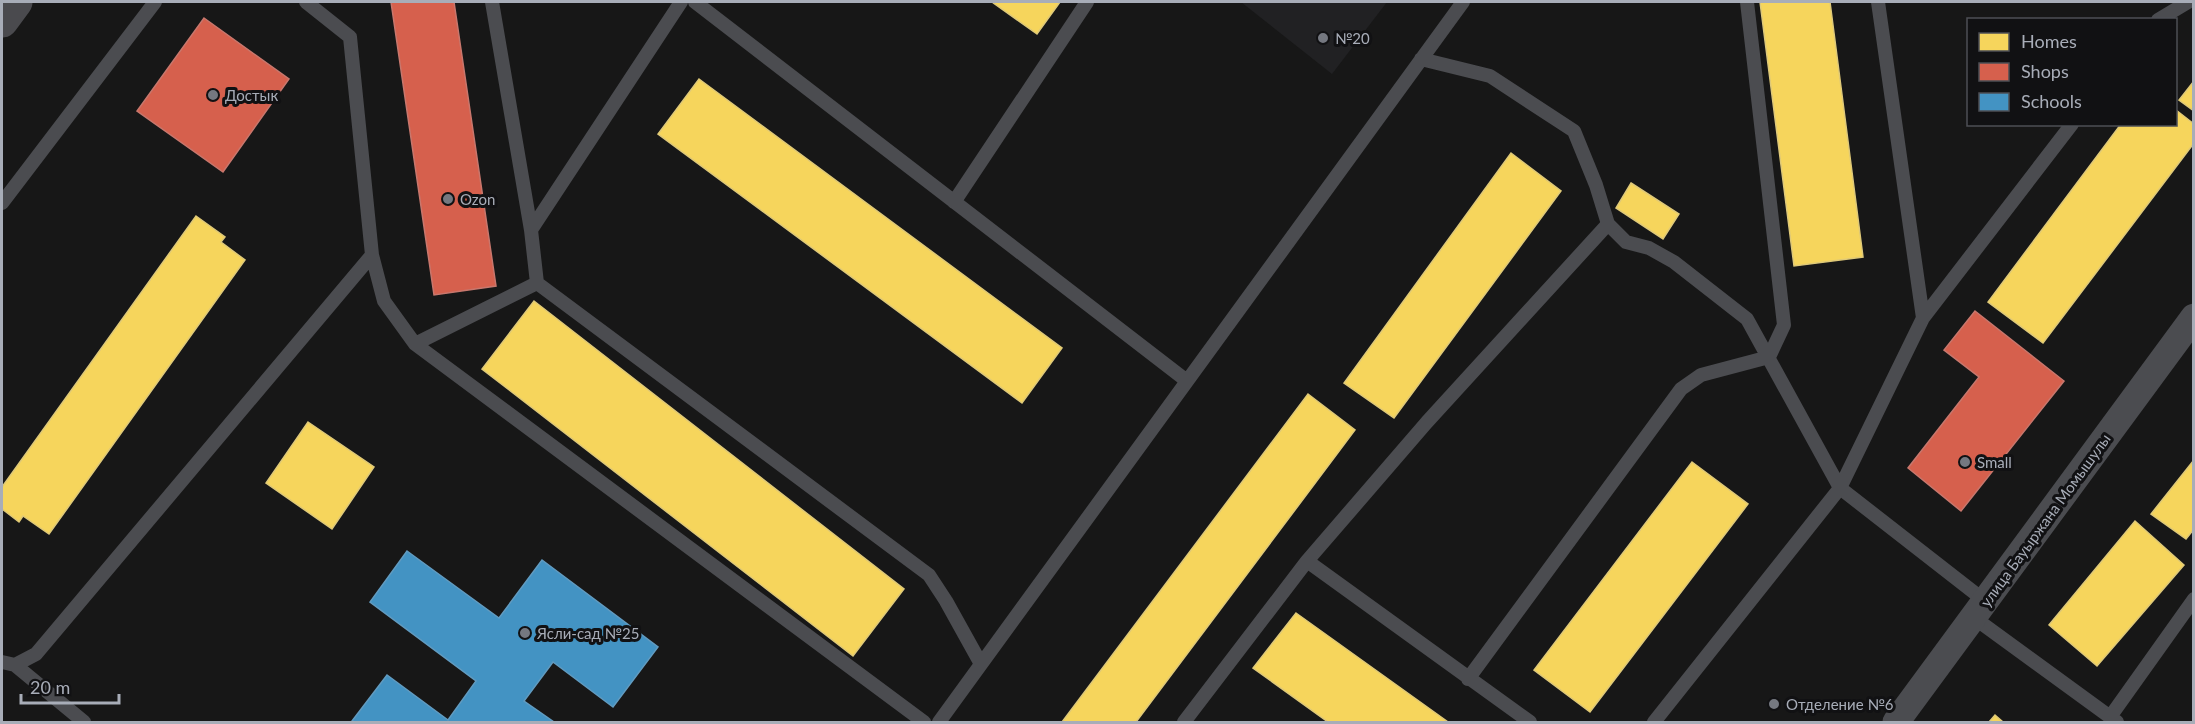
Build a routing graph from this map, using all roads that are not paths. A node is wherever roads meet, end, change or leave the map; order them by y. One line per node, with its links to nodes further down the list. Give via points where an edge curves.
1 (16, 2): 13 (main road)
2 (155, 2): 17 (lane)
3 (306, 2): 20 (lane, via 350,37)
4 (492, 2): 19 (lane)
5 (681, 2): 19 (lane)
6 (695, 2): 16 (lane)
7 (1087, 2): 16 (lane)
8 (1463, 2): 14 (lane)
9 (1747, 2): 25 (lane, via 1784,326)
10 (1878, 2): 23 (lane)
11 (2188, 2): 12 (lane)
12 (2161, 18)
13 (2, 21)
14 (1421, 60): 18 (lane, via 1490,76 1574,131); 26 (lane)
15 (2070, 126): 23 (lane)
16 (954, 202): 26 (lane)
17 (2, 203)
18 (1608, 224): 25 (lane, via 1626,242 1649,248 1674,262 1747,319); 28 (lane)
19 (531, 230): 21 (lane)
20 (372, 255): 24 (lane, via 384,301); 31 (lane, via 36,654)
21 (537, 283): 24 (lane); 32 (lane, via 928,575)
22 (2193, 317): 30 (street, улица Бауыржана Момышулы)
23 (1923, 318): 27 (lane)
24 (415, 344): 36 (lane)
25 (1769, 357): 27 (lane); 33 (lane, via 1701,375 1681,389)
26 (1187, 381): 32 (lane)
27 (1840, 488): 30 (lane); 40 (lane)
28 (1306, 561): 33 (lane); 38 (lane)
29 (2193, 599): 34 (lane)
30 (1979, 609): 34 (lane); 41 (street, улица Бауыржана Момышулы)
31 (8, 664): 35 (lane)
32 (981, 664): 37 (lane)
33 (1468, 679): 39 (lane)
34 (2114, 720)
35 (84, 723)
36 (924, 723)
37 (939, 723)
38 (1184, 723)
39 (1530, 723)
40 (1654, 723)
41 (1896, 723)

